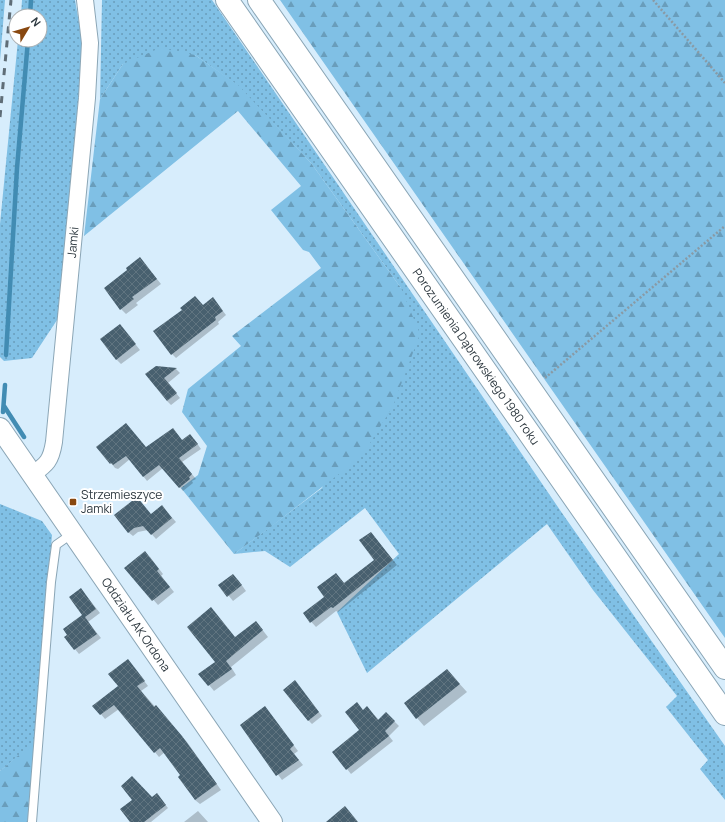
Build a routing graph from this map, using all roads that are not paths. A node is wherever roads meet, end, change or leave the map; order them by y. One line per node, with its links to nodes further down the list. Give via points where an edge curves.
1 (85, 0): 5 (street, Jamki, via 90,43 87,98 54,442 51,457 46,465)
2 (259, 0): 7 (main road)
3 (232, 4): 8 (main road, Porozumienia Dąbrowskiego 1980 roku)
4 (0, 428): 5 (street, Oddziału AK Ordona)
5 (32, 475): 6 (street, Oddziału AK Ordona)
6 (73, 533): 9 (lane, via 56,545 40,698); 10 (street, Oddziału AK Ordona)
7 (725, 668)
8 (725, 714)
9 (32, 822)
10 (272, 822)

